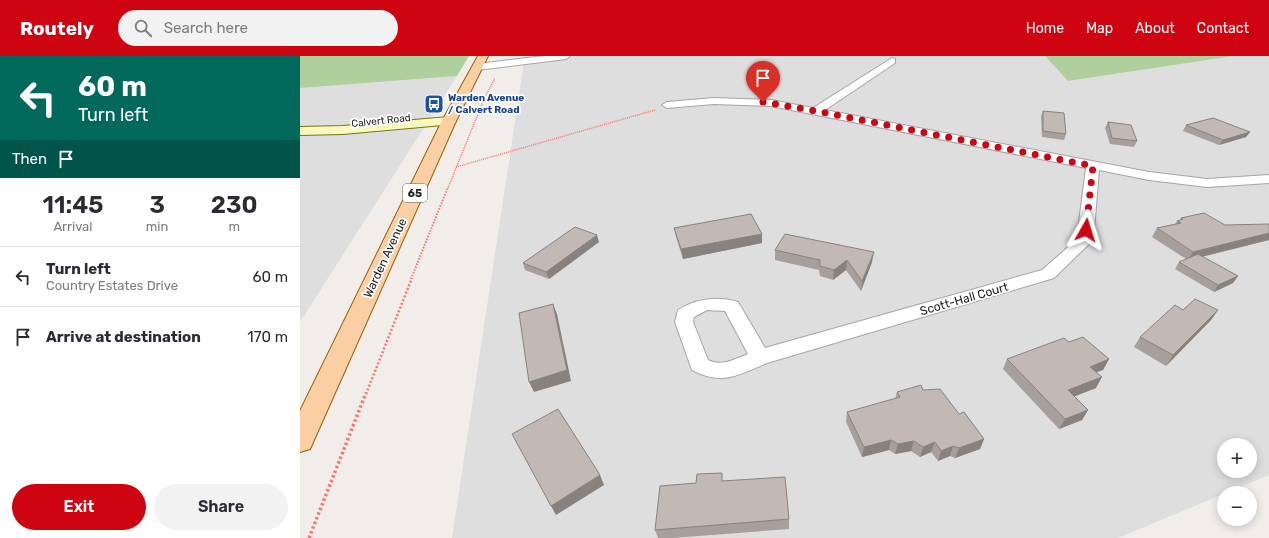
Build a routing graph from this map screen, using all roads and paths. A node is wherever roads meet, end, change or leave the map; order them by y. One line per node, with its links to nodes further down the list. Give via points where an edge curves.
1 (566, 56): 3 (street)
2 (892, 61): 6 (street)
3 (480, 62): 7 (main road, Warden Avenue / 65)
4 (496, 76): 10 (path)
5 (667, 105): 6 (street, via 714,101 755,102); 10 (path)
6 (816, 111): 9 (street)
7 (451, 117): 8 (street, Calvert Road, via 344,130); 13 (main road, Warden Avenue / 65)
8 (305, 131)
9 (1093, 166): 11 (street, via 1207,183); 12 (street, Scott-Hall Court, via 1086,230 1081,244 1048,274)
10 (456, 167): 14 (path)
11 (1269, 179)
12 (760, 357)
13 (300, 440)
14 (310, 538)

